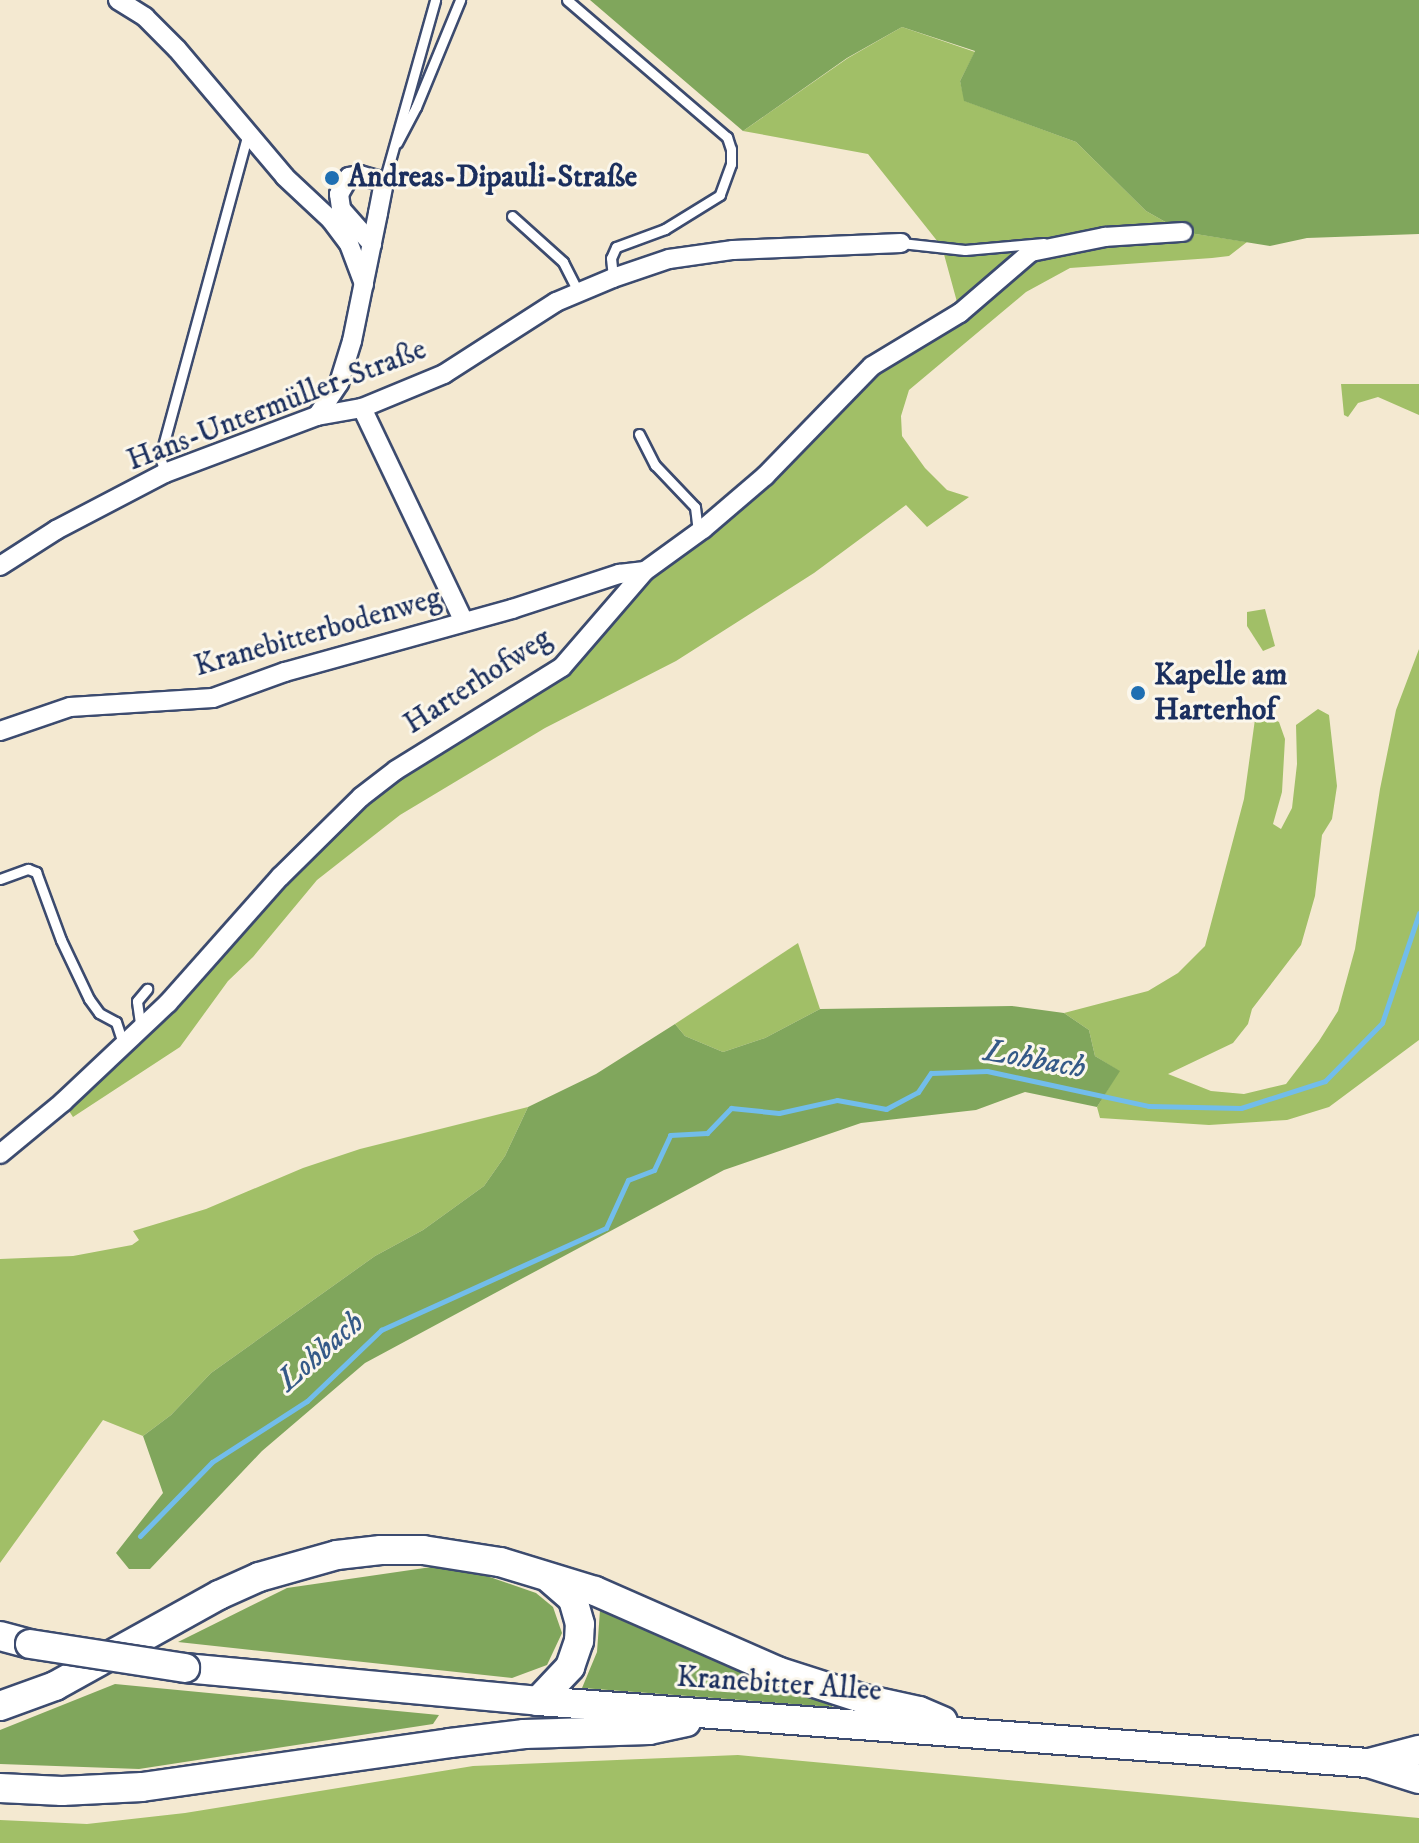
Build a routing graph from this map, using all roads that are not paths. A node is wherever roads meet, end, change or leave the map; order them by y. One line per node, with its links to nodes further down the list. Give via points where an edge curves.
1 (118, 0): 5 (street, via 145,17 177,49)
2 (435, 0): 6 (lane)
3 (460, 0): 6 (lane)
4 (567, 0): 13 (lane, via 727,137 731,149 720,195 665,229 620,244 611,258)
5 (248, 134): 14 (street, via 339,230); 19 (lane, via 160,457)
6 (395, 145): 7 (lane)
7 (384, 182): 11 (street); 11 (street, via 349,177 339,194 341,209)
8 (512, 216): 15 (lane, via 563,262)
9 (1183, 232): 12 (street, Harterhofweg)
10 (901, 243): 12 (lane, via 965,250); 13 (street, Hans-Untermüller-Straße, via 733,250 669,259)
11 (372, 244): 14 (street)
12 (1059, 244): 20 (street, Harterhofweg, via 1031,252 960,313 872,366 765,476)
13 (613, 278): 15 (street, Hans-Untermüller-Straße)
14 (364, 284): 17 (street, via 339,383)
15 (578, 292): 16 (street, Hans-Untermüller-Straße, via 444,374)
16 (362, 408): 17 (street, Hans-Untermüller-Straße); 23 (street, Kranebitterbodenweg)
17 (317, 416): 19 (street, Hans-Untermüller-Straße)
18 (639, 434): 20 (lane, via 655,465 695,507)
19 (165, 473): 21 (street, Hans-Untermüller-Straße)
20 (697, 533): 22 (street, Harterhofweg)
21 (0, 566)
22 (645, 571): 23 (street, Kranebitterbodenweg); 27 (street, Harterhofweg, via 562,667 361,797)
23 (463, 620): 24 (street, Kranebitterbodenweg, via 213,698 70,707)
24 (0, 731)
25 (0, 879): 28 (lane, via 28,869 36,872 89,999 99,1013 116,1022)
26 (147, 989): 27 (lane, via 137,1001)
27 (141, 1030): 28 (street, Harterhofweg)
28 (123, 1047): 29 (street, Harterhofweg)
29 (0, 1154)
30 (542, 1575): 32 (main road, via 573,1599 579,1633 570,1667); 33 (main road, via 473,1556 423,1550 314,1560 240,1585 55,1686); 35 (main road, via 595,1591 777,1671 919,1711)
31 (0, 1636): 32 (main road, Kranebitter Allee, bridge, via 185,1668)
32 (538, 1701): 34 (main road, Kranebitter Allee)
33 (0, 1706)
34 (718, 1715): 35 (main road, Kranebitter Allee); 39 (main road, via 649,1730 497,1737 142,1787)
35 (969, 1733): 37 (main road, Kranebitter Allee)
36 (1419, 1750): 37 (main road, Kranebitter Allee)
37 (1368, 1763): 38 (main road, Kranebitter Allee)
38 (1419, 1779)
39 (0, 1788)

